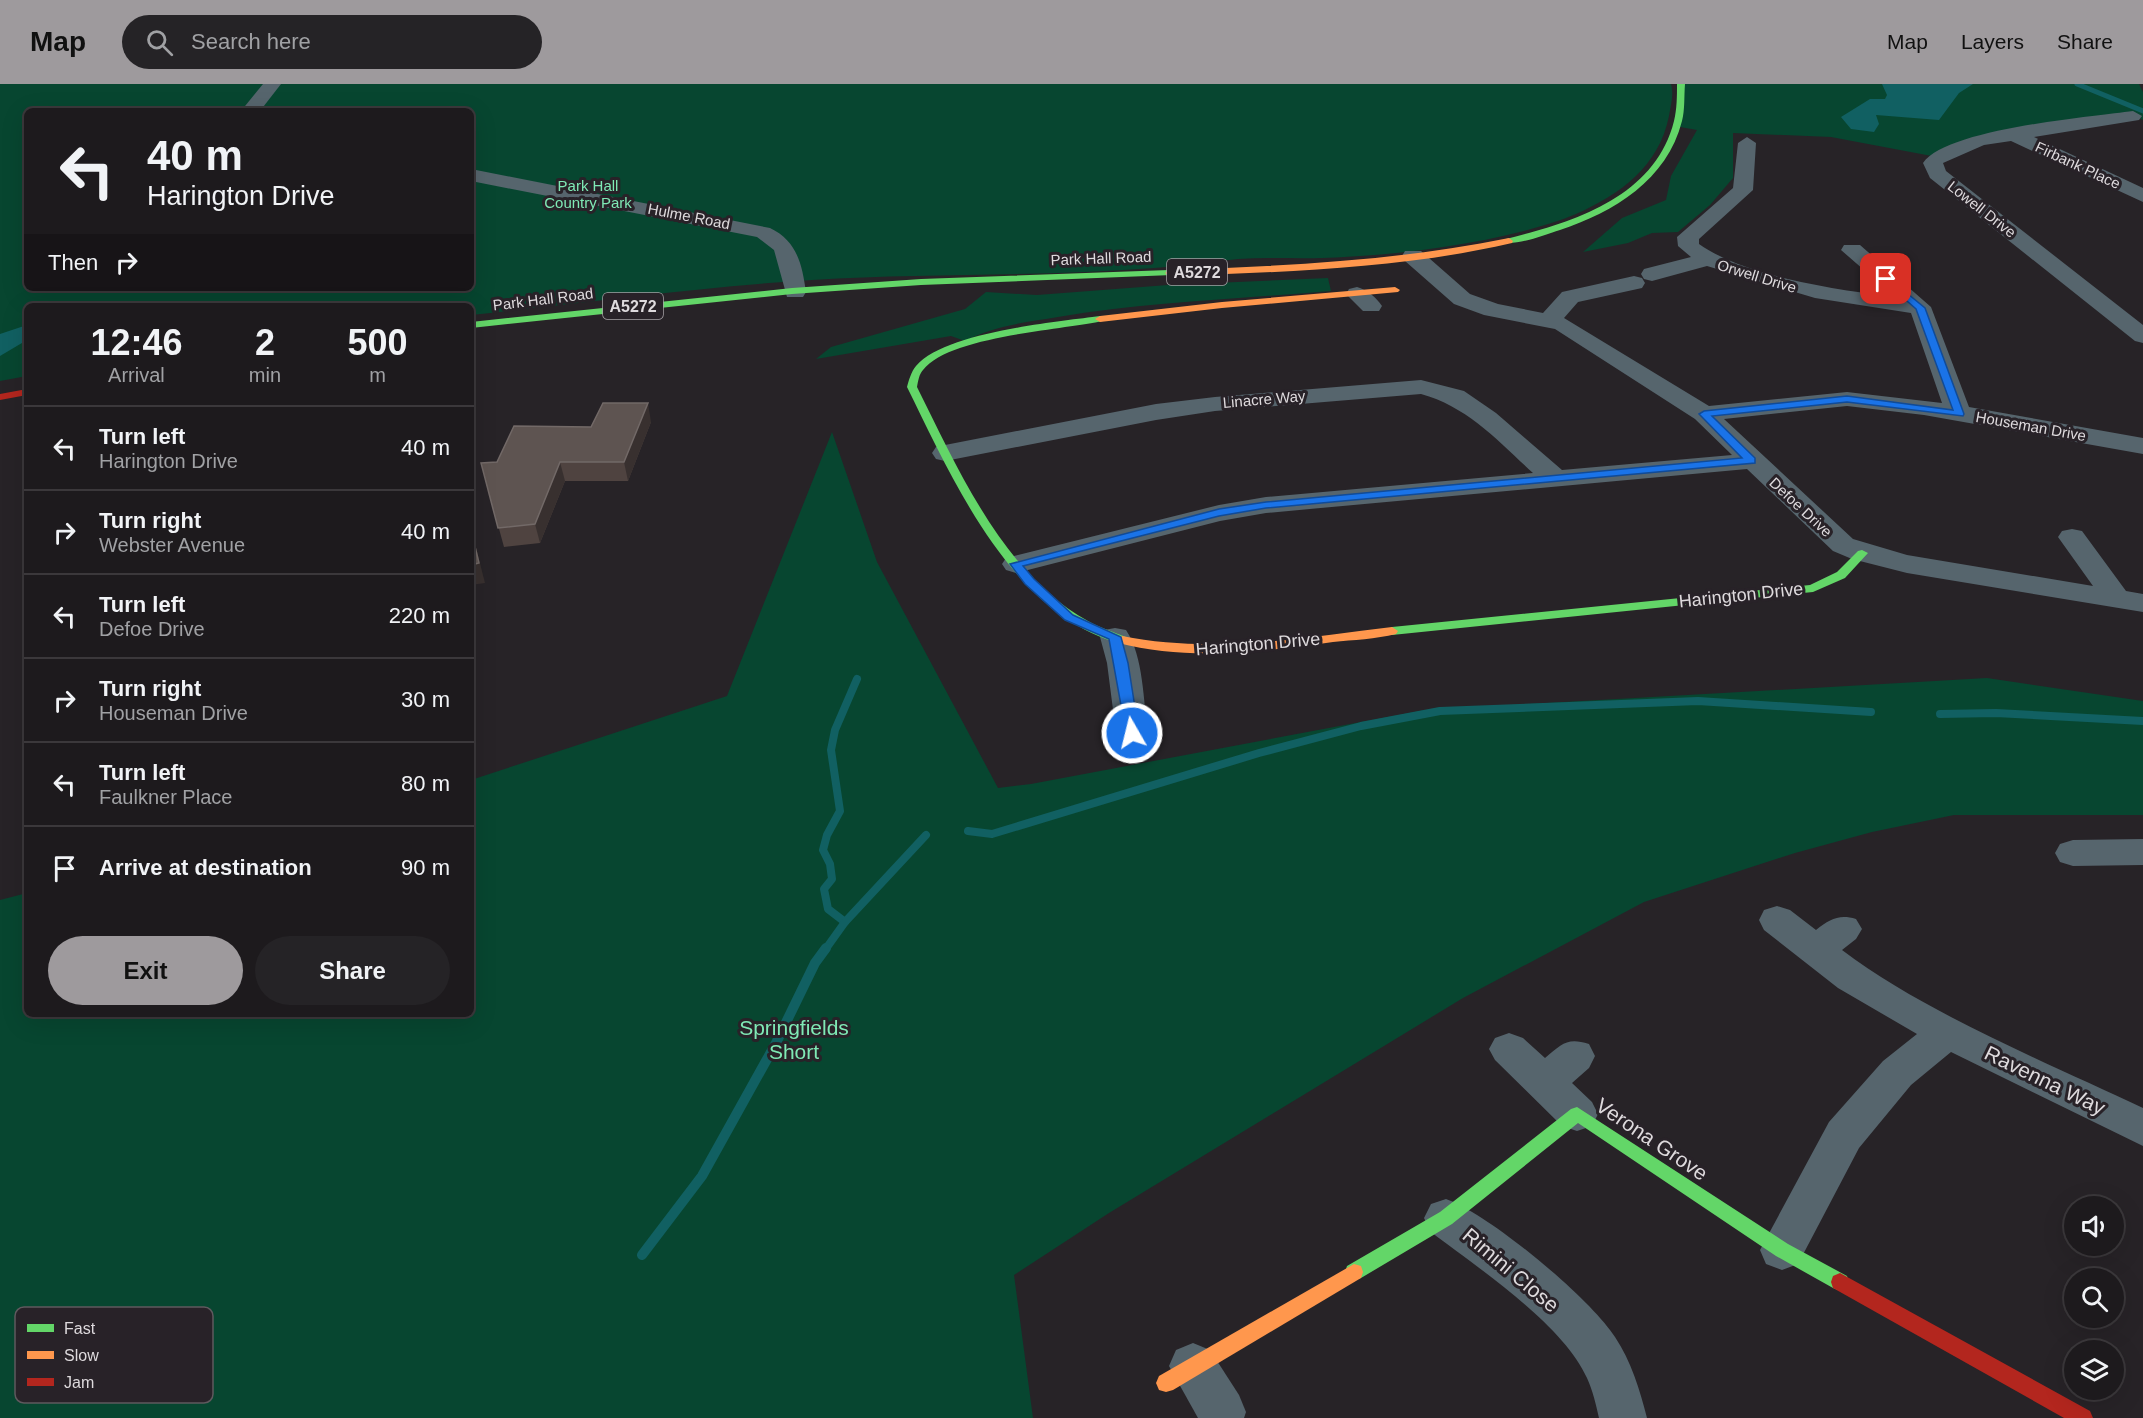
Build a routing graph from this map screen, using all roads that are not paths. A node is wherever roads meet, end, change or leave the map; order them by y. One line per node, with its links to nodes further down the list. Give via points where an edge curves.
1 (273, 84): 4 (street)
2 (1680, 84): 11 (street, Park Hall Road / A5272, via 1683,110 1672,146 1658,169 1626,196 1555,228 1459,250)
3 (2103, 104): 5 (street)
4 (253, 108)
5 (2138, 118): 6 (street, Lowell Drive)
6 (2014, 135): 9 (street, Firbank Place); 18 (street, Lowell Drive, via 1980,140 1937,157 1933,163 1937,174)
7 (1747, 143): 12 (street, Orwell Drive, via 1743,190 1689,237 1689,246)
8 (474, 176): 14 (street, Hulme Road, via 763,232 788,252)
9 (2143, 196)
10 (1852, 250): 15 (street)
11 (1413, 256): 14 (street, Park Hall Road / A5272, via 1256,269 981,279); 16 (street, Defoe Drive, via 1462,299 1492,310)
12 (1706, 260): 15 (street, Orwell Drive, via 1824,295); 16 (street, via 1570,297)
13 (1395, 290): 24 (street, Harington Drive, via 1364,300 1103,317 944,353 921,365 912,387)
14 (795, 292): 17 (street, Park Hall Road / A5272, via 627,306)
15 (1920, 308): 22 (street)
16 (1549, 320): 21 (street, Defoe Drive, via 1576,331)
17 (474, 325)
18 (2143, 336)
19 (24, 393): 20 (street)
20 (0, 397)
21 (1704, 414): 22 (street, Houseman Drive, via 1847,399); 25 (street, Defoe Drive)
22 (1959, 414): 23 (street, Houseman Drive)
23 (2143, 446)
24 (945, 453): 26 (street, Linacre Way, via 1156,412 1421,387 1455,396 1487,418); 29 (street, Harington Drive)
25 (1751, 461): 26 (street); 28 (street, Defoe Drive, via 1828,533)
26 (1555, 478): 29 (street, via 1266,505 1219,513)
27 (2072, 537): 30 (street)
28 (1863, 553): 30 (street, Defoe Drive, via 1907,564); 31 (street, Harington Drive, via 1831,583 1813,588 1241,648 1198,651)
29 (1016, 564): 31 (street, Harington Drive, via 1029,582 1069,617)
30 (2130, 601)
31 (1115, 637): 32 (street)
32 (1132, 733)
33 (2143, 852): 34 (street)
34 (2073, 853)
35 (1777, 920): 36 (street, Ravenna Way, via 1830,940 1852,978)
36 (1947, 1032): 41 (street, Ravenna Way); 43 (street, via 1898,1073 1844,1135)
37 (1509, 1050): 39 (street)
38 (1575, 1056): 39 (street)
39 (1545, 1083): 40 (street)
40 (1577, 1114): 42 (street, Verona Grove); 43 (street, Verona Grove)
41 (2143, 1128)
42 (1446, 1218): 44 (street, Verona Grove); 47 (street, Rimini Close, via 1544,1293 1594,1347 1616,1389)
43 (1782, 1250): 45 (street, Verona Grove)
44 (1180, 1374): 46 (street)
45 (2034, 1405): 48 (street, Verona Grove)
46 (1222, 1412)
47 (1623, 1418)
48 (2083, 1418)

